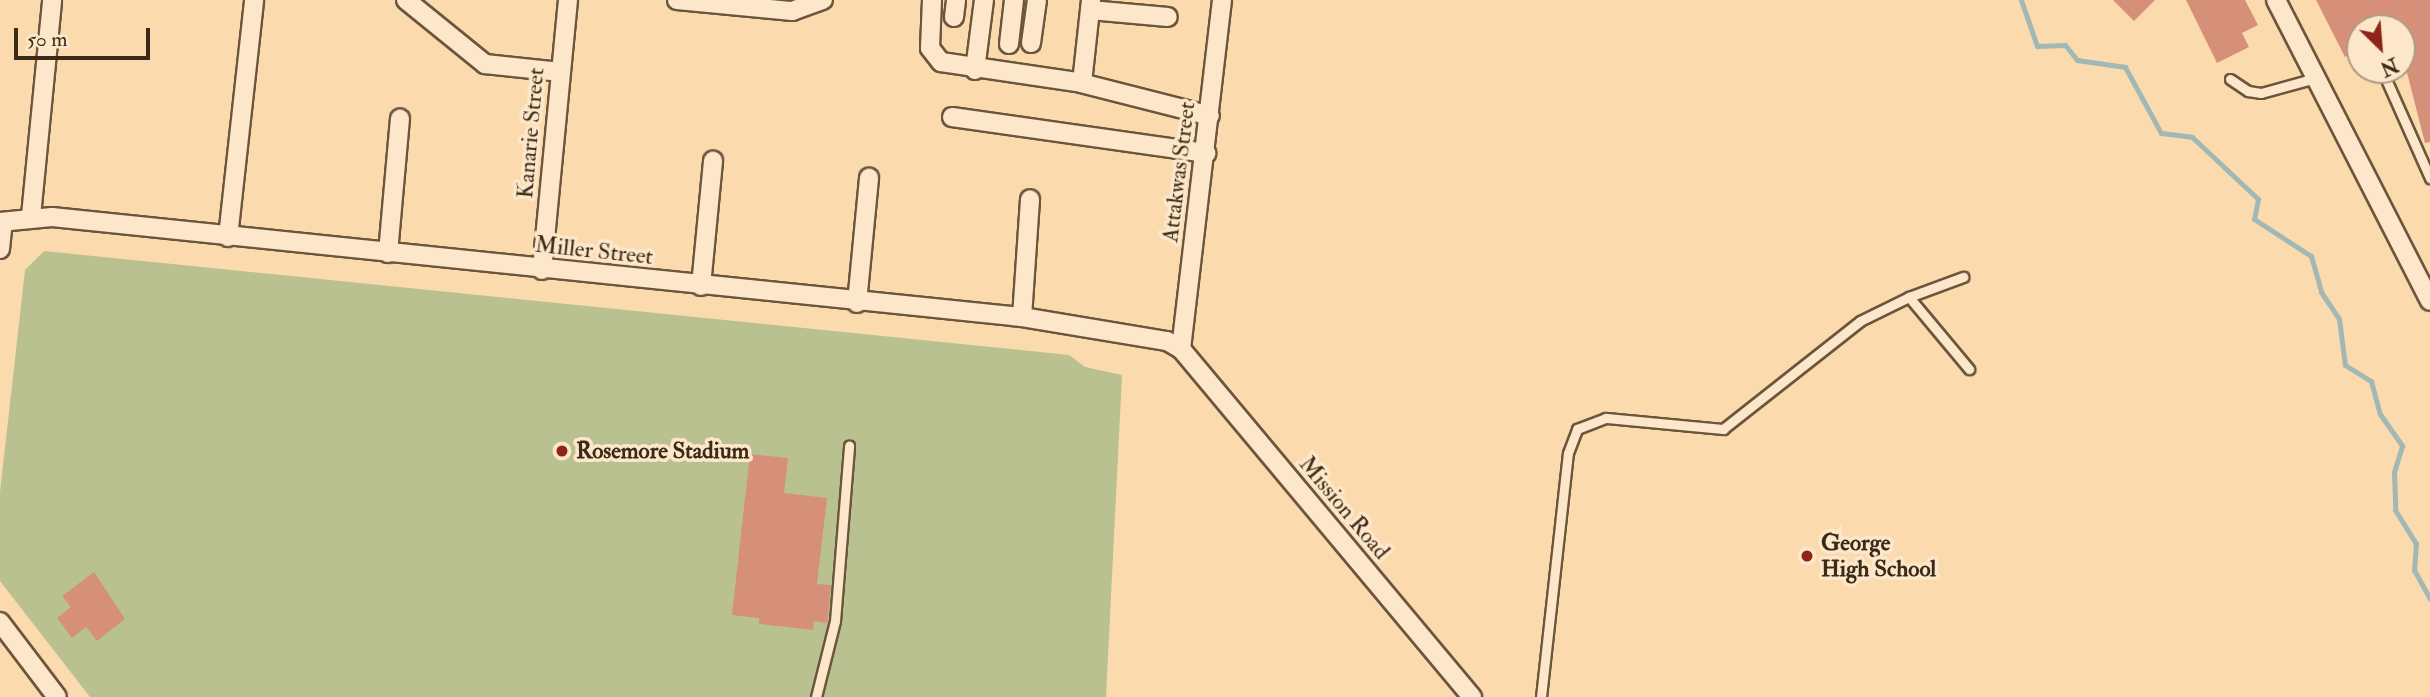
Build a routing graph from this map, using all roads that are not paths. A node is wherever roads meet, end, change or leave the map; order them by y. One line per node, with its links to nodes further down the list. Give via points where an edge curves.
1 (52, 0): 32 (street)
2 (254, 0): 34 (street)
3 (406, 0): 19 (street, via 485,64)
4 (568, 0): 19 (street, Kanarie Street)
5 (677, 0): 6 (street, via 792,11)
6 (823, 0)
7 (932, 0): 18 (street, via 928,36 934,57 951,66)
8 (984, 0): 18 (street)
9 (1014, 0): 17 (street)
10 (1037, 0): 16 (street)
11 (1222, 0): 24 (street, Attakwas Street)
12 (2276, 0): 20 (street)
13 (1091, 5): 14 (street); 22 (street)
14 (1135, 7): 15 (street)
15 (1168, 16)
16 (1031, 43)
17 (1009, 44)
18 (975, 69): 22 (street)
19 (561, 72): 37 (street, Kanarie Street)
20 (2316, 78): 21 (lane, via 2261,93 2248,91); 40 (street)
21 (2230, 79)
22 (1082, 83): 24 (street)
23 (2388, 84): 30 (lane)
24 (1210, 116): 27 (street, Attakwas Street)
25 (951, 117): 27 (street)
26 (400, 119): 36 (street)
27 (1206, 153): 44 (street, Attakwas Street)
28 (713, 161): 39 (street)
29 (869, 178): 42 (street)
30 (2430, 178)
31 (1030, 199): 43 (street)
32 (31, 216): 33 (street, Miller Street); 34 (street, Miller Street)
33 (1, 222): 35 (street)
34 (228, 237): 36 (street, Miller Street)
35 (0, 249)
36 (388, 253): 37 (street, Miller Street)
37 (542, 270): 39 (street, Miller Street)
38 (1963, 277): 41 (lane)
39 (701, 286): 42 (street, Miller Street)
40 (2428, 291)
41 (1909, 297): 45 (lane); 51 (lane, via 1860,321 1723,429 1606,418 1577,429 1568,453)
42 (857, 303): 43 (street, Miller Street)
43 (1022, 317): 44 (street, Miller Street, via 1156,337)
44 (1181, 349): 50 (street, Mission Road)
45 (1969, 369)
46 (849, 446): 49 (lane, via 835,621)
47 (2, 629): 48 (street)
48 (57, 697)
49 (816, 697)
50 (1472, 697)
51 (1541, 697)

